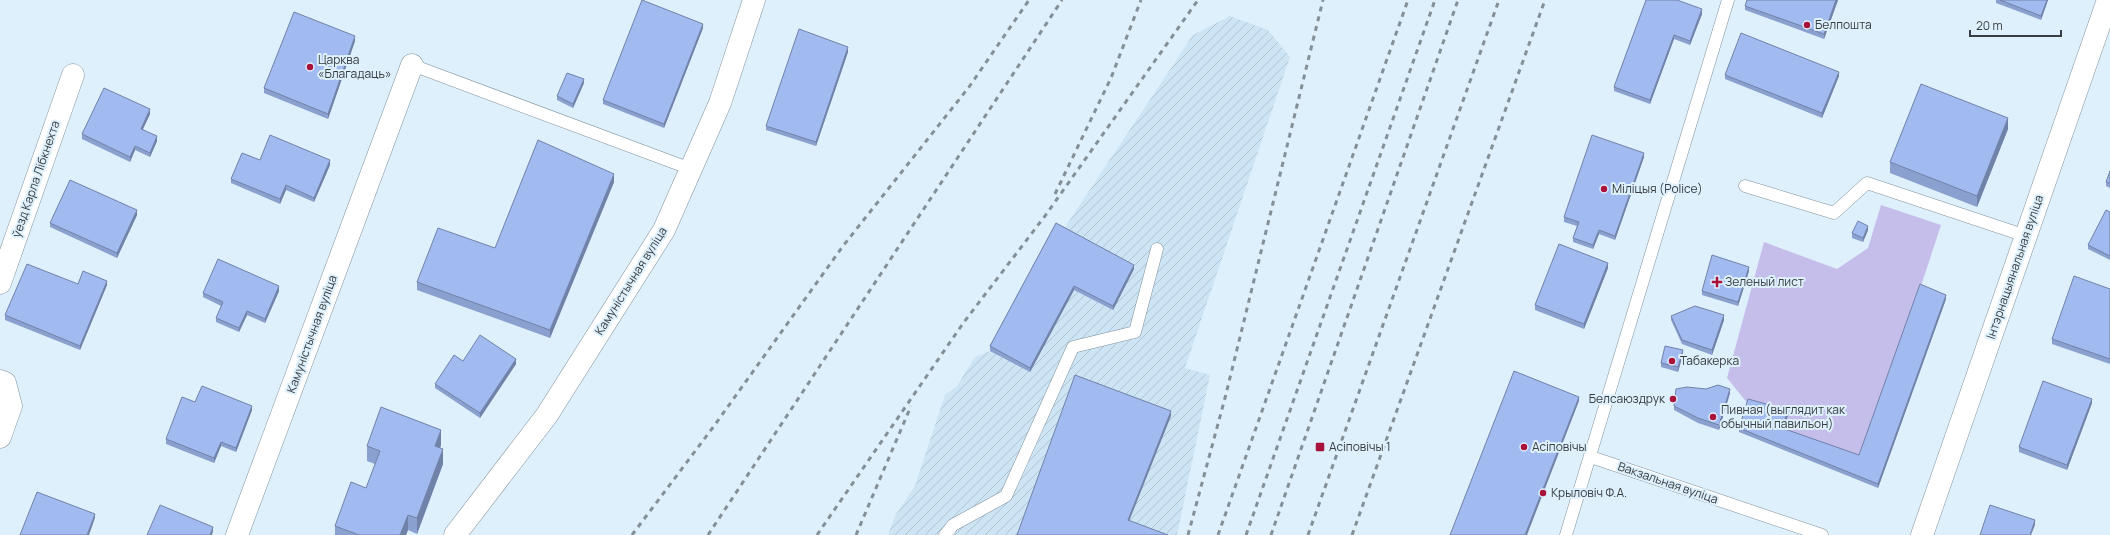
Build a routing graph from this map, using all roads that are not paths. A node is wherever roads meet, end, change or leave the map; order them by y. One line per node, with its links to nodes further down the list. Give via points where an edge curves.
1 (754, 0): 6 (street, Камуністычная вуліца, via 720,103)
2 (1728, 0): 13 (lane)
3 (2108, 0): 8 (street, Інтэрнацыянальная вуліца)
4 (412, 65): 6 (lane); 14 (street, Камуністычная вуліца)
5 (73, 75): 10 (street, ўезд Карла Лібкнехта)
6 (691, 169): 15 (street, Камуністычная вуліца, via 664,230 546,415)
7 (1745, 186): 8 (lane, via 1834,213 1867,183)
8 (2026, 236): 19 (street, Інтэрнацыянальная вуліца)
9 (1157, 249): 16 (lane, via 1135,332 1073,347 1006,496 954,525)
10 (0, 283)
11 (0, 381): 12 (street, via 4,383 11,406)
12 (0, 437)
13 (1591, 457): 17 (lane); 18 (lane, Вакзальная вуліца)
14 (237, 535)
15 (455, 535)
16 (945, 535)
17 (1566, 535)
18 (1822, 535)
19 (1922, 535)

